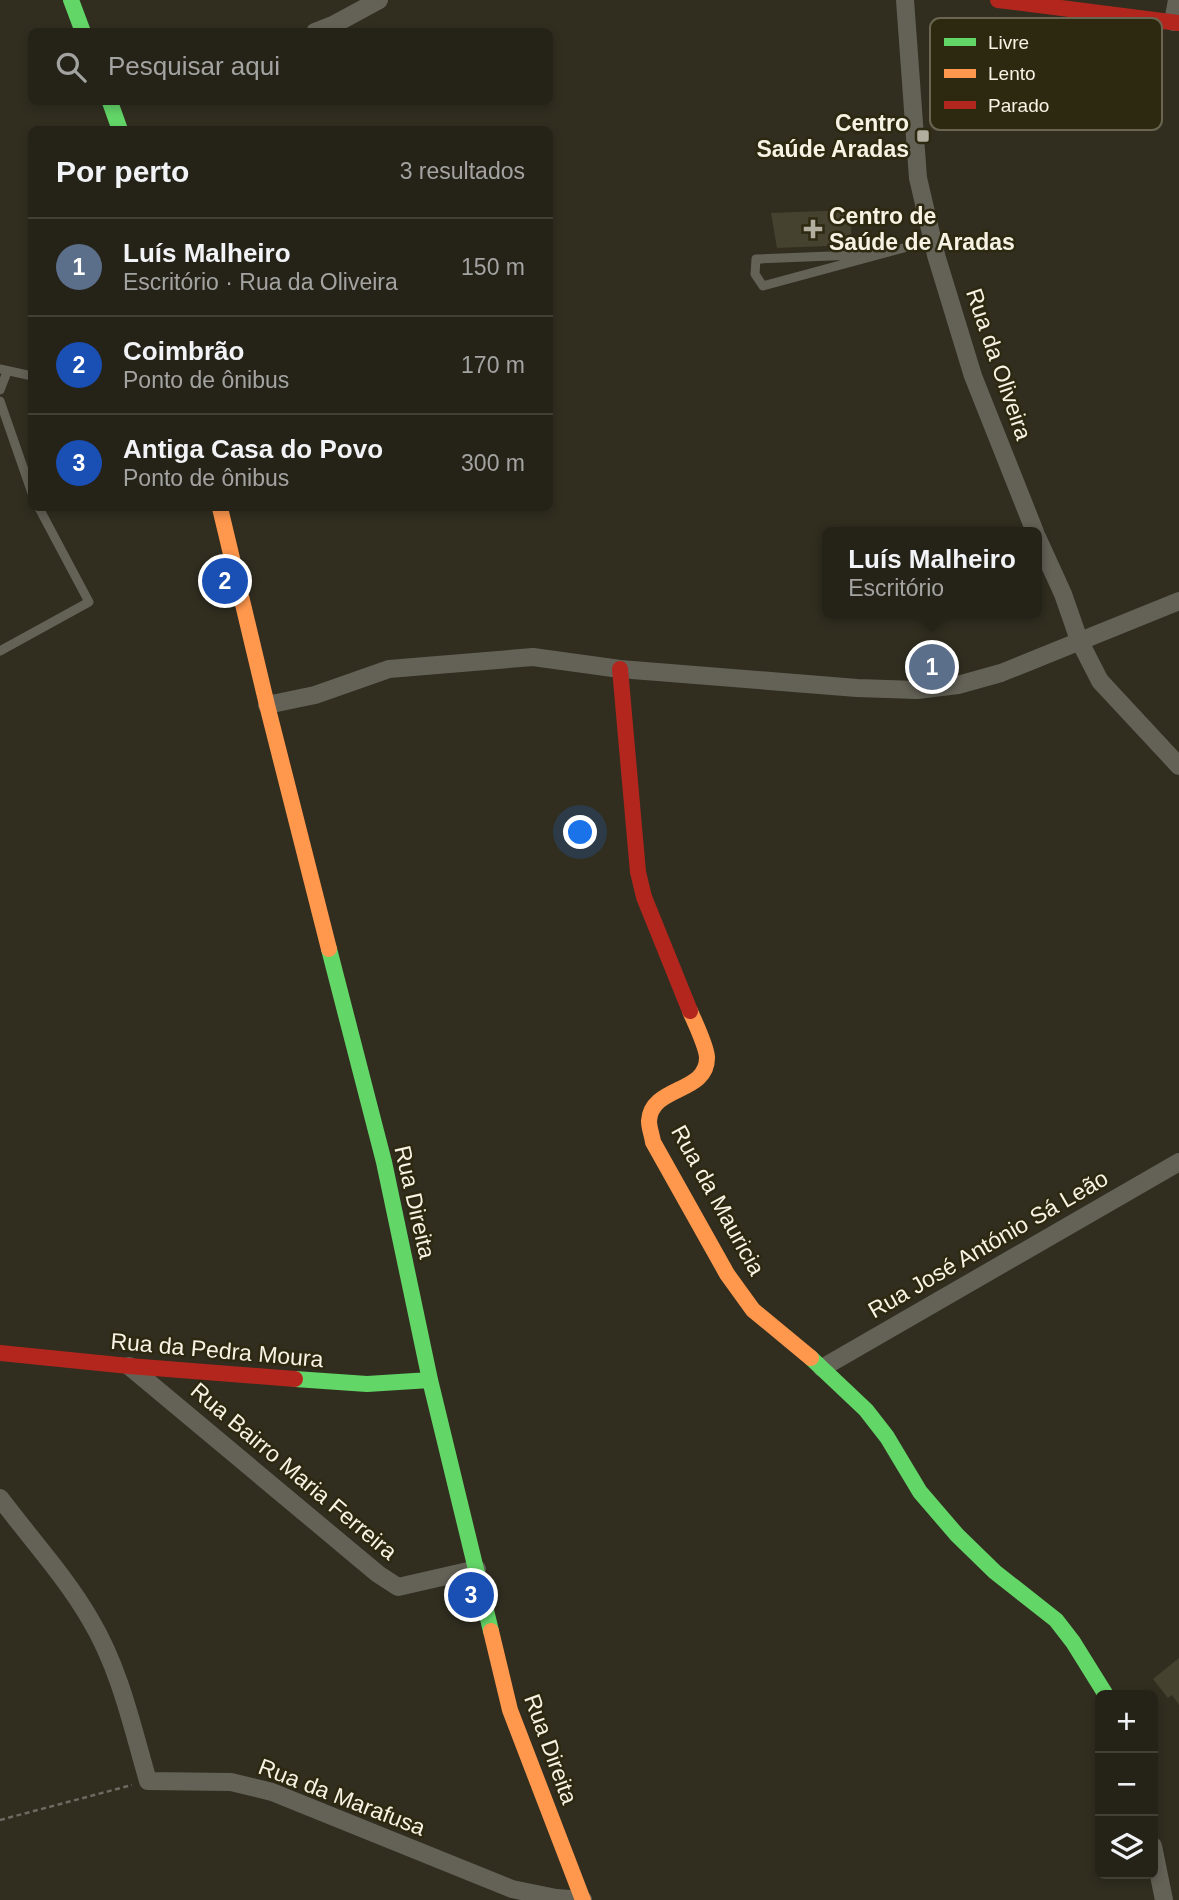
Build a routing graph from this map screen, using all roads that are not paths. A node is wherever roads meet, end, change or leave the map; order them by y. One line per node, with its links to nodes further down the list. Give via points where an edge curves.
1 (71, 0): 8 (main road)
2 (379, 0): 9 (street)
3 (905, 0): 12 (street, Rua da Oliveira, via 918,178)
4 (998, 0): 6 (main road)
5 (1177, 0): 7 (street)
6 (1137, 18)
7 (1176, 23)
8 (82, 28)
9 (325, 28)
10 (111, 105): 11 (main road)
11 (119, 126)
12 (933, 240): 13 (lane); 21 (street, Rua da Oliveira, via 973,376)
13 (881, 254): 13 (lane, via 763,286 755,274 756,259)
14 (3, 371): 15 (lane); 16 (lane)
15 (28, 375)
16 (0, 390)
17 (0, 401): 18 (lane)
18 (28, 482)
19 (41, 511): 25 (lane, via 89,602)
20 (221, 511): 27 (main road, Rua Direita)
21 (1033, 527)
22 (1042, 547): 24 (street, Rua da Oliveira)
23 (1179, 601): 24 (street)
24 (1079, 640): 26 (street, via 1001,673 917,690); 28 (street, Rua da Oliveira, via 1100,681)
25 (0, 652)
26 (620, 669): 27 (street, via 533,657 389,669 315,695); 32 (main road, Rua da Mauricia, via 638,872 707,1056 701,1078 667,1094 654,1106 649,1120 653,1142 727,1275 753,1310)
27 (267, 705): 33 (main road, Rua Direita, via 384,1162)
28 (1179, 766)
29 (1179, 1162): 32 (street, Rua José António Sá Leão)
30 (0, 1353): 31 (main road, Rua da Pedra Moura)
31 (129, 1367): 33 (main road, Rua da Pedra Moura, via 367,1384); 35 (street, Rua Bairro Maria Ferreira, via 398,1587)
32 (822, 1368): 36 (main road, Rua da Mauricia, via 866,1410 920,1492 957,1535 1056,1620)
33 (430, 1380): 35 (main road, Rua Direita)
34 (0, 1498): 38 (street, Rua da Marafusa, via 91,1619 117,1674 148,1781 231,1782 272,1792 512,1889)
35 (477, 1569): 38 (main road, Rua Direita, via 510,1710)
36 (1103, 1690)
37 (1158, 1871): 39 (street)
38 (583, 1900)
39 (1164, 1900)

